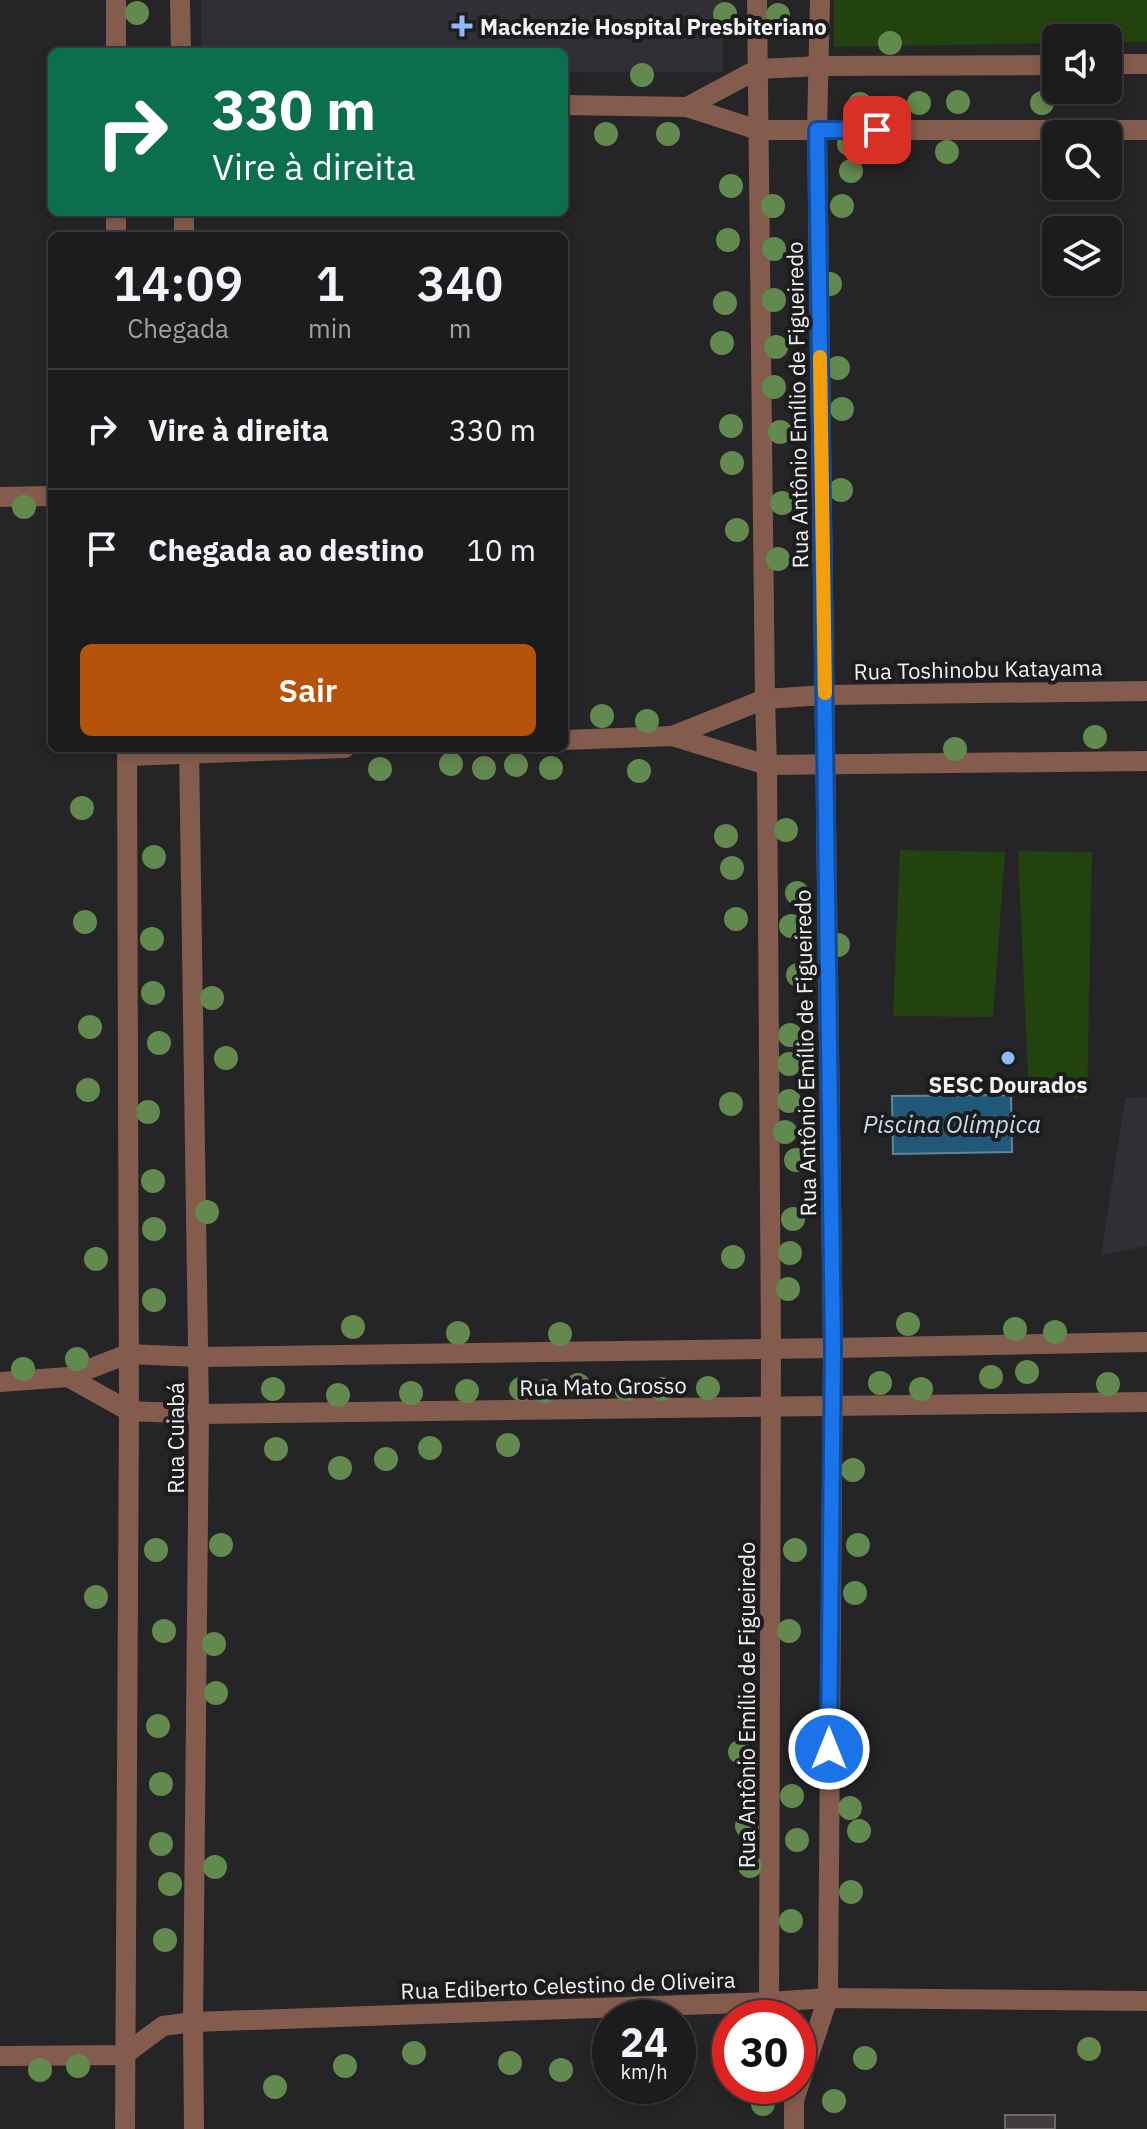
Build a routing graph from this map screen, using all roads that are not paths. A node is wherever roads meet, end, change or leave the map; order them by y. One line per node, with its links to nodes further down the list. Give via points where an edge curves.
1 (116, 0): 5 (street)
2 (180, 0): 6 (street)
3 (757, 0): 11 (street, Rua Antônio Emílio de Figueiredo)
4 (820, 0): 10 (street, Rua Antônio Emílio de Figueiredo)
5 (116, 48)
6 (181, 48)
7 (1122, 64): 8 (street)
8 (1147, 64)
9 (1042, 65): 10 (street)
10 (820, 66): 11 (street); 15 (street, Rua Antônio Emílio de Figueiredo)
11 (758, 69): 13 (street); 14 (street, Rua Antônio Emílio de Figueiredo)
12 (568, 105): 13 (street)
13 (687, 107): 14 (street)
14 (758, 130): 15 (street); 21 (street, Rua Antônio Emílio de Figueiredo)
15 (817, 130): 16 (street); 20 (street, Rua Antônio Emílio de Figueiredo)
16 (1147, 130)
17 (48, 496): 18 (street)
18 (0, 497)
19 (1147, 691): 20 (street, Rua Toshinobu Katayama)
20 (825, 695): 21 (street, Rua Toshinobu Katayama); 27 (street, Rua Antônio Emílio de Figueiredo)
21 (765, 699): 22 (street, Rua Toshinobu Katayama); 28 (street, Rua Antônio Emílio de Figueiredo)
22 (672, 736): 23 (street, Rua Toshinobu Katayama); 28 (street, Rua Toshinobu Katayama)
23 (568, 740)
24 (127, 752): 32 (street)
25 (189, 752): 33 (street, Rua Cuiabá)
26 (1147, 761): 27 (street, Rua Toshinobu Katayama)
27 (826, 764): 28 (street, Rua Toshinobu Katayama); 30 (street, Rua Antônio Emílio de Figueiredo)
28 (767, 765): 31 (street, Rua Antônio Emílio de Figueiredo)
29 (1147, 1342): 30 (street, Rua Mato Grosso)
30 (833, 1348): 31 (street, Rua Mato Grosso); 37 (street, Rua Antônio Emílio de Figueiredo)
31 (771, 1349): 33 (street, Rua Mato Grosso); 38 (street, Rua Antônio Emílio de Figueiredo)
32 (128, 1354): 33 (street, Rua Mato Grosso); 34 (street, Rua Mato Grosso); 39 (street)
33 (199, 1357): 40 (street, Rua Cuiabá)
34 (68, 1377): 35 (street, Rua Mato Grosso); 39 (street, Rua Mato Grosso)
35 (0, 1382)
36 (1147, 1402): 37 (street, Rua Mato Grosso)
37 (831, 1407): 38 (street, Rua Mato Grosso); 41 (street, Rua Antônio Emílio de Figueiredo)
38 (770, 1408): 40 (street, Rua Mato Grosso); 42 (street, Rua Antônio Emílio de Figueiredo)
39 (129, 1411): 40 (street, Rua Mato Grosso); 48 (street)
40 (199, 1414): 46 (street, Rua Cuiabá)
41 (828, 1998): 43 (street, Rua Ediberto Celestino de Oliveira); 44 (street, Rua Ediberto Celestino de Oliveira); 47 (street, Rua Antônio Emílio de Figueiredo)
42 (771, 2000)
43 (816, 2001)
44 (1147, 2001)
45 (712, 2011): 46 (street, Rua Ediberto Celestino de Oliveira)
46 (193, 2022): 48 (street, Rua Ediberto Celestino de Oliveira, via 163,2026); 52 (street, Rua Cuiabá)
47 (816, 2031)
48 (124, 2055): 49 (street); 51 (street)
49 (0, 2056)
50 (793, 2104): 53 (street, Rua Antônio Emílio de Figueiredo)
51 (125, 2129)
52 (194, 2129)
53 (794, 2129)

